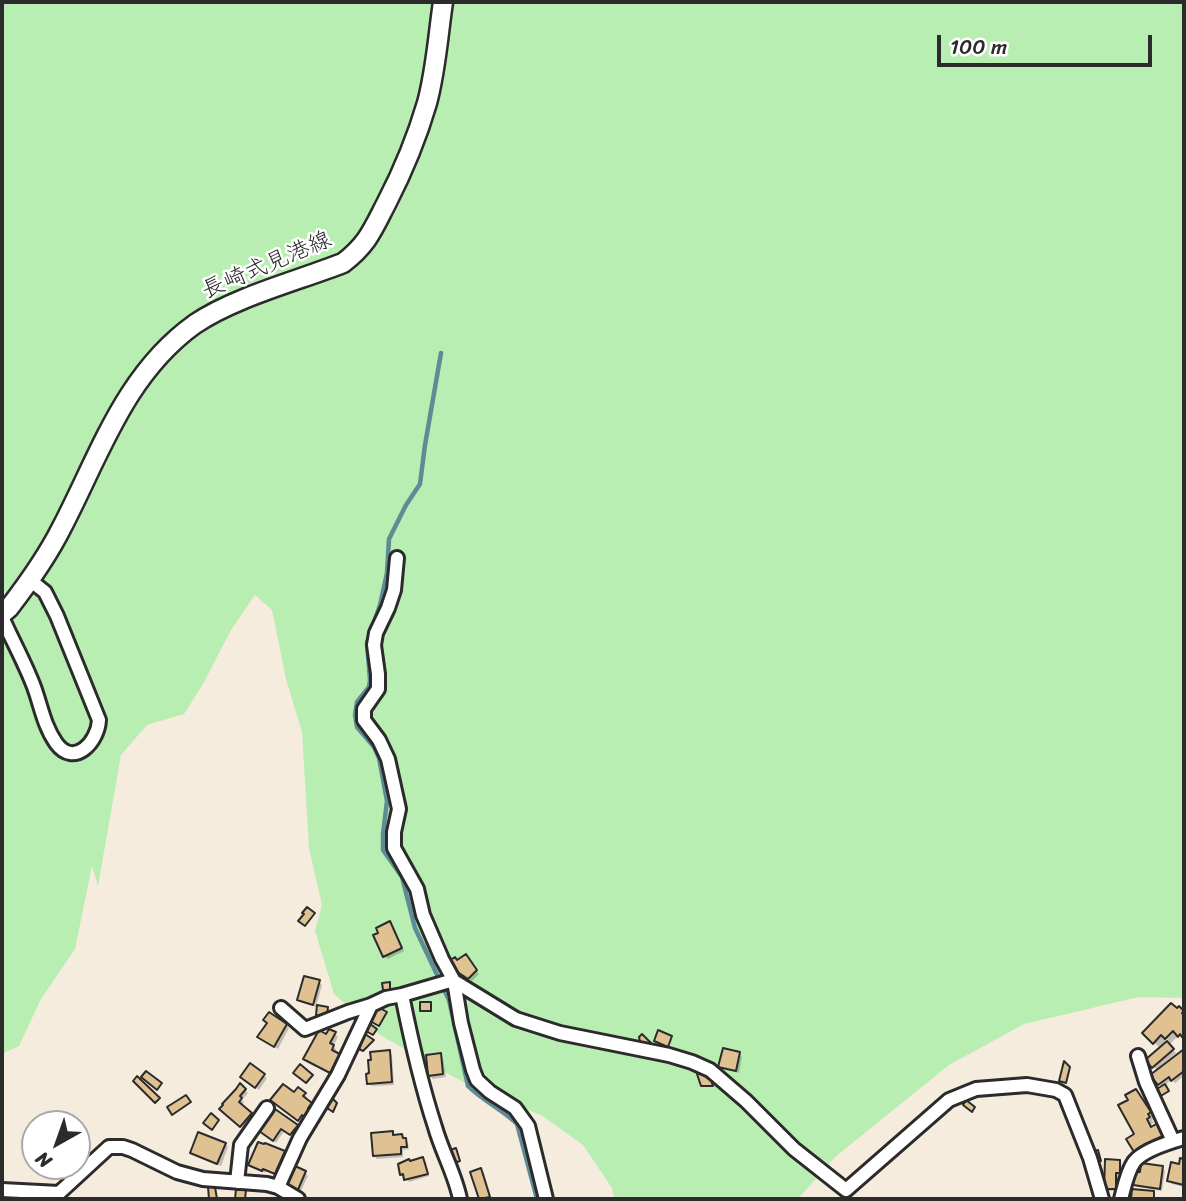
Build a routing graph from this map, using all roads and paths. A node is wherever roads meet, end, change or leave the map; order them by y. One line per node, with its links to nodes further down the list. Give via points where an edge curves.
1 (443, 2): 3 (main road, 長崎式見港線, via 427,103 399,177 367,241 343,263 255,295 196,324 148,368 128,394 62,528)
2 (397, 558): 5 (street, via 394,590 374,645 378,689 364,709 364,720 379,740 394,782 399,809 394,848 417,889)
3 (30, 580): 4 (main road, 長崎式見港線); 4 (street, via 45,592 57,616 99,720 95,738 81,751 63,750 49,731)
4 (2, 615)
5 (452, 981): 6 (street); 17 (street, via 477,1080 515,1108 528,1126); 18 (street, via 516,1019 560,1033 669,1055 710,1070 794,1149 846,1190 949,1100 976,1089 1027,1085 1056,1090 1065,1095)
6 (402, 995): 7 (street); 16 (street, via 421,1082)
7 (371, 1005): 8 (street, via 305,1029); 13 (street)
8 (281, 1008)
9 (1138, 1056): 11 (street, via 1146,1082)
10 (267, 1108): 12 (street, via 241,1145)
11 (1179, 1140): 19 (street, via 1134,1161)
12 (237, 1182): 13 (street); 14 (street, via 177,1172 132,1150 109,1147 59,1194)
13 (278, 1186): 15 (street)
14 (2, 1190)
15 (298, 1199)
16 (460, 1199)
17 (546, 1199)
18 (1102, 1199)
19 (1121, 1199)

